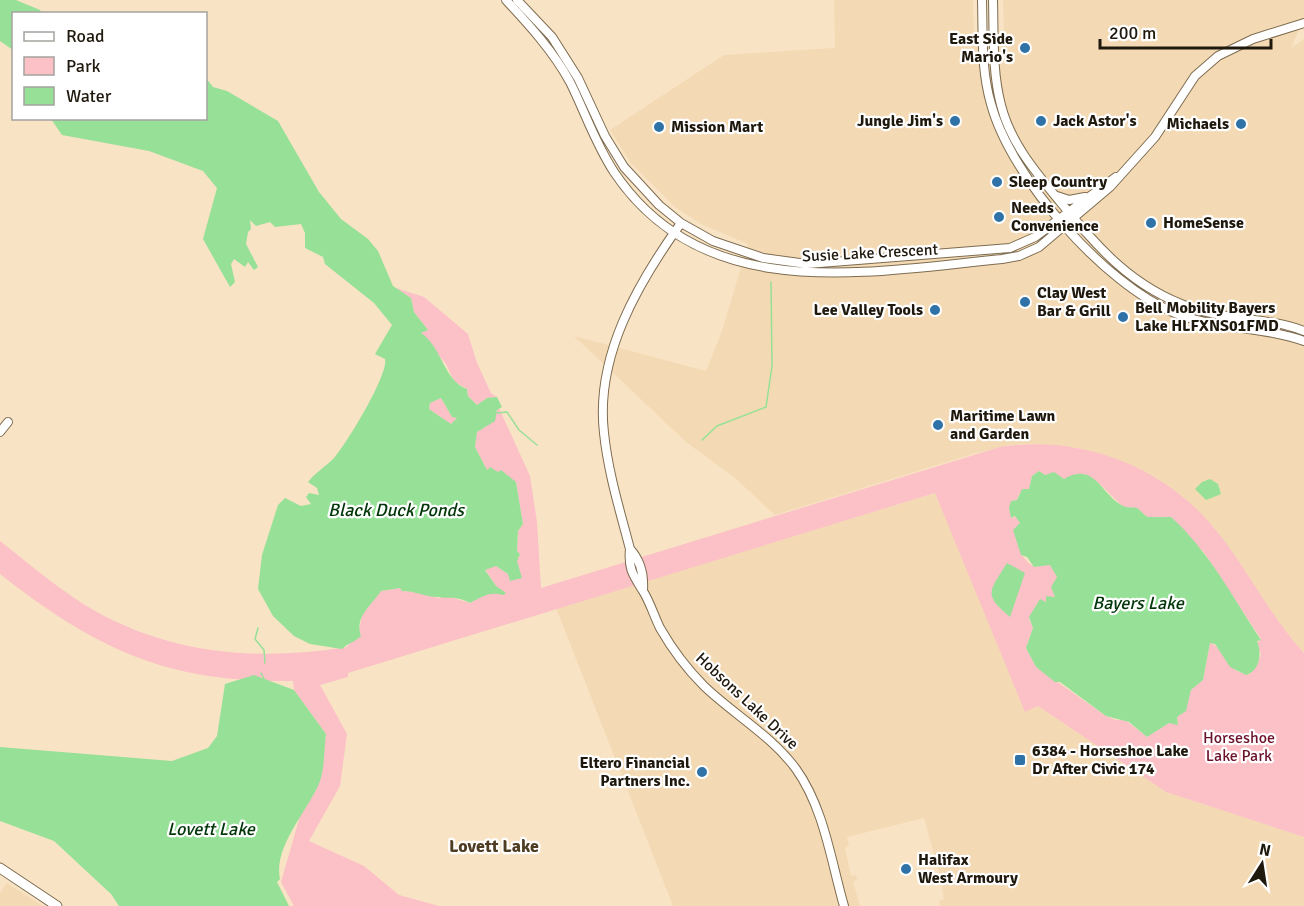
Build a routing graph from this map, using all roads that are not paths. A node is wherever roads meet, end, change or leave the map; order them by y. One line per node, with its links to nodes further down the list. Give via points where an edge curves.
1 (506, 0): 12 (street, Susie Lake Crescent, via 550,50 615,173 633,195)
2 (517, 0): 11 (street, Susie Lake Crescent, via 552,37 624,167 641,189)
3 (982, 0): 10 (street, via 985,77 998,127 1020,169)
4 (993, 0): 7 (street, via 995,73 1003,113 1025,158)
5 (1304, 23): 6 (street, via 1234,47 1206,66 1155,137)
6 (1121, 173): 8 (street); 9 (street, via 1110,187)
7 (1055, 195): 8 (street, via 1069,200); 9 (street)
8 (1090, 195): 9 (street)
9 (1071, 215): 10 (street); 13 (street, via 1107,257 1166,298 1209,313)
10 (1063, 221): 11 (street, Susie Lake Crescent, via 1010,248 807,264 740,251); 12 (street, Susie Lake Crescent, via 1039,248 1011,258 825,273 787,272 744,264 713,253); 14 (street, via 1112,275 1155,304 1201,322)
11 (681, 223): 12 (street, Hobsons Lake Drive)
12 (675, 231): 19 (street, Hobsons Lake Drive, via 631,303 611,357 605,388 608,461 630,549 638,558 643,590 661,630 688,668 797,770 818,812)
13 (1304, 331)
14 (1304, 341)
15 (8, 422): 16 (street)
16 (0, 432)
17 (0, 868): 18 (main road)
18 (57, 906)
19 (844, 906)

